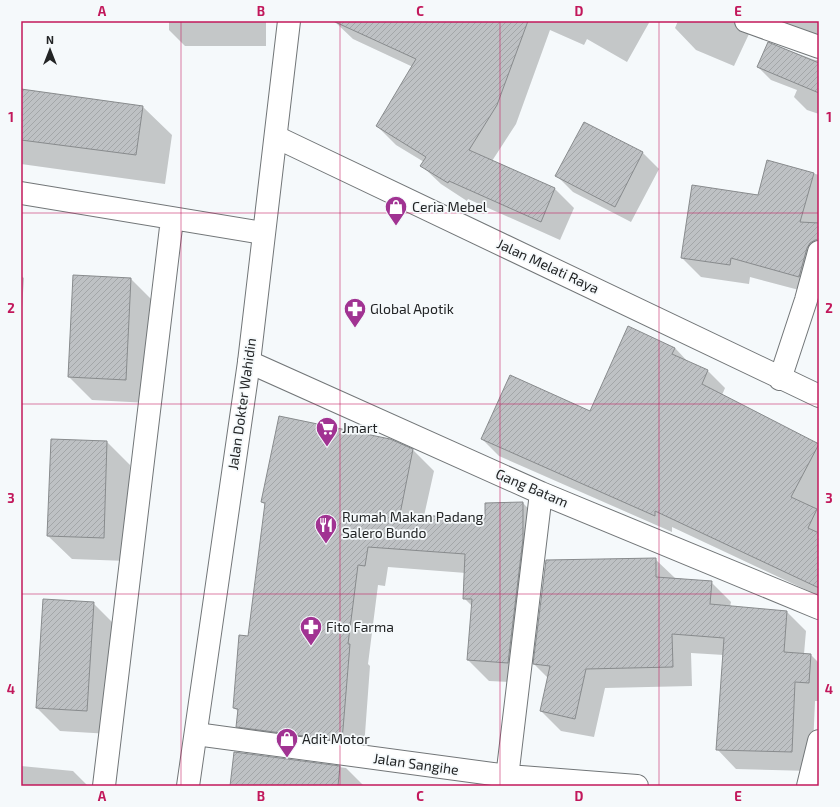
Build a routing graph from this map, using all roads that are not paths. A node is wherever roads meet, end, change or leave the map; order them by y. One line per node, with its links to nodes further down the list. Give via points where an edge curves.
1 (289, 21): 4 (street, Jalan Dokter Wahidin)
2 (746, 21): 3 (street)
3 (819, 47)
4 (276, 137): 7 (street, Jalan Dokter Wahidin); 10 (street, Jalan Melati Raya)
5 (21, 193): 6 (street)
6 (172, 219): 7 (street); 17 (street)
7 (263, 233): 9 (street, Jalan Dokter Wahidin)
8 (819, 252): 10 (street)
9 (249, 362): 12 (street, Gang Batam); 14 (street, Jalan Dokter Wahidin)
10 (780, 379): 11 (street, Jalan Melati Raya)
11 (819, 396)
12 (541, 493): 13 (street, Gang Batam); 16 (street)
13 (819, 608)
14 (196, 734): 16 (street, Jalan Sangihe); 18 (street, Jalan Dokter Wahidin)
15 (819, 741): 20 (street)
16 (507, 781): 19 (street, Jalan Sangihe)
17 (104, 786)
18 (188, 786)
19 (637, 786)
20 (808, 786)

